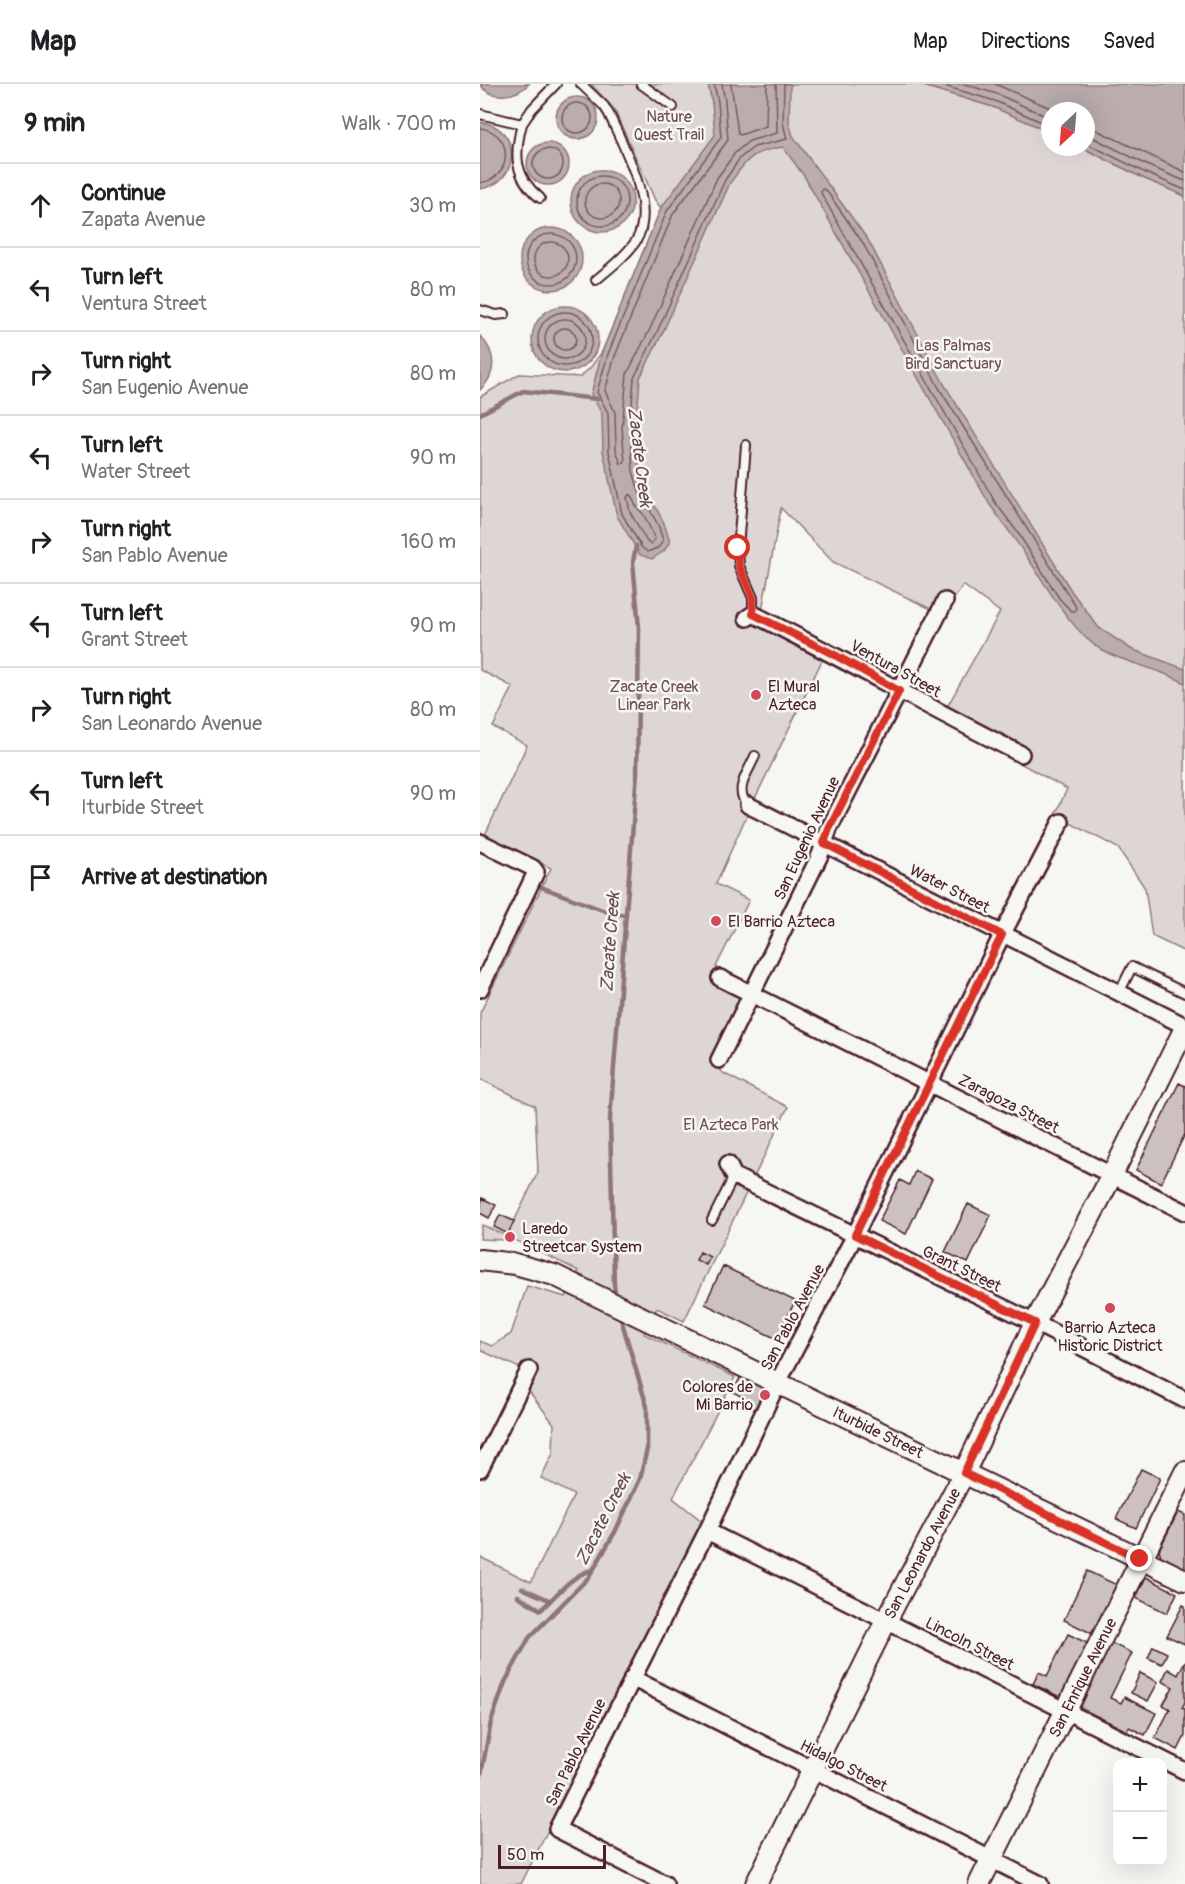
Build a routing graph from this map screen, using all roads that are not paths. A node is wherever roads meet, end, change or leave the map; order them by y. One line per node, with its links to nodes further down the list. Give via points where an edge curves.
1 (556, 84): 6 (lane)
2 (581, 84): 8 (lane, via 609,114 643,203 637,238 627,253)
3 (640, 84): 4 (lane)
4 (673, 107)
5 (480, 114): 6 (lane)
6 (522, 124): 7 (lane, via 518,151 521,176)
7 (540, 198)
8 (597, 280)
9 (480, 310): 10 (lane)
10 (505, 314)
11 (746, 445): 13 (lane, via 738,548 739,566 753,598)
12 (945, 601): 14 (street, San Eugenio Avenue)
13 (750, 616): 14 (street, Ventura Street, via 833,654)
14 (899, 691): 15 (street, Ventura Street); 20 (street, San Eugenio Avenue)
15 (1021, 754)
16 (755, 756): 17 (lane, Water Street, via 740,792)
17 (748, 805): 20 (street, Water Street)
18 (1061, 822): 21 (street, San Pablo Avenue)
19 (480, 842): 23 (street, via 536,872)
20 (824, 843): 21 (street, Water Street); 24 (street, San Eugenio Avenue)
21 (1002, 935): 25 (street, Water Street); 29 (street, San Pablo Avenue)
22 (720, 978): 24 (street, Zaragoza Street)
23 (480, 989)
24 (750, 993): 28 (street, San Eugenio Avenue); 29 (street, Zaragoza Street)
25 (1119, 993): 26 (lane, via 1132,967); 27 (street, Water Street)
26 (1185, 993)
27 (1185, 1027): 31 (street, San Leonardo Avenue)
28 (719, 1060)
29 (931, 1084): 31 (street, Zaragoza Street); 34 (street, San Pablo Avenue)
30 (731, 1170): 33 (lane); 34 (street, Grant Street)
31 (1112, 1175): 32 (street, Zaragoza Street); 36 (street, San Leonardo Avenue)
32 (1185, 1212)
33 (712, 1220)
34 (855, 1235): 36 (street, Grant Street); 38 (street, San Pablo Avenue)
35 (480, 1260): 38 (street, Iturbide Street, via 536,1269 573,1284)
36 (1035, 1323): 39 (street, Grant Street); 42 (street, San Leonardo Avenue)
37 (529, 1370): 40 (street)
38 (778, 1382): 42 (street, Iturbide Street); 43 (street, San Pablo Avenue)
39 (1185, 1400)
40 (480, 1469)
41 (1185, 1472): 44 (street, San Enrique Avenue)
42 (964, 1473): 44 (street, Iturbide Street); 46 (street, San Leonardo Avenue)
43 (707, 1531): 46 (street, Lincoln Street); 47 (street, San Pablo Avenue)
44 (1140, 1559): 45 (street, Iturbide Street); 48 (street, San Enrique Avenue)
45 (1185, 1580)
46 (886, 1621): 48 (street, Lincoln Street); 49 (street, San Leonardo Avenue)
47 (632, 1678): 49 (street, Hidalgo Street); 52 (street, San Pablo Avenue, via 557,1829)
48 (1065, 1711): 50 (street, Lincoln Street); 51 (street, San Enrique Avenue)
49 (813, 1769): 51 (street, Hidalgo Street); 53 (street, San Leonardo Avenue)
50 (1185, 1771)
51 (992, 1859): 54 (street, San Enrique Avenue); 55 (street, Hidalgo Street)
52 (666, 1884)
53 (756, 1884)
54 (979, 1884)
55 (1040, 1884)

